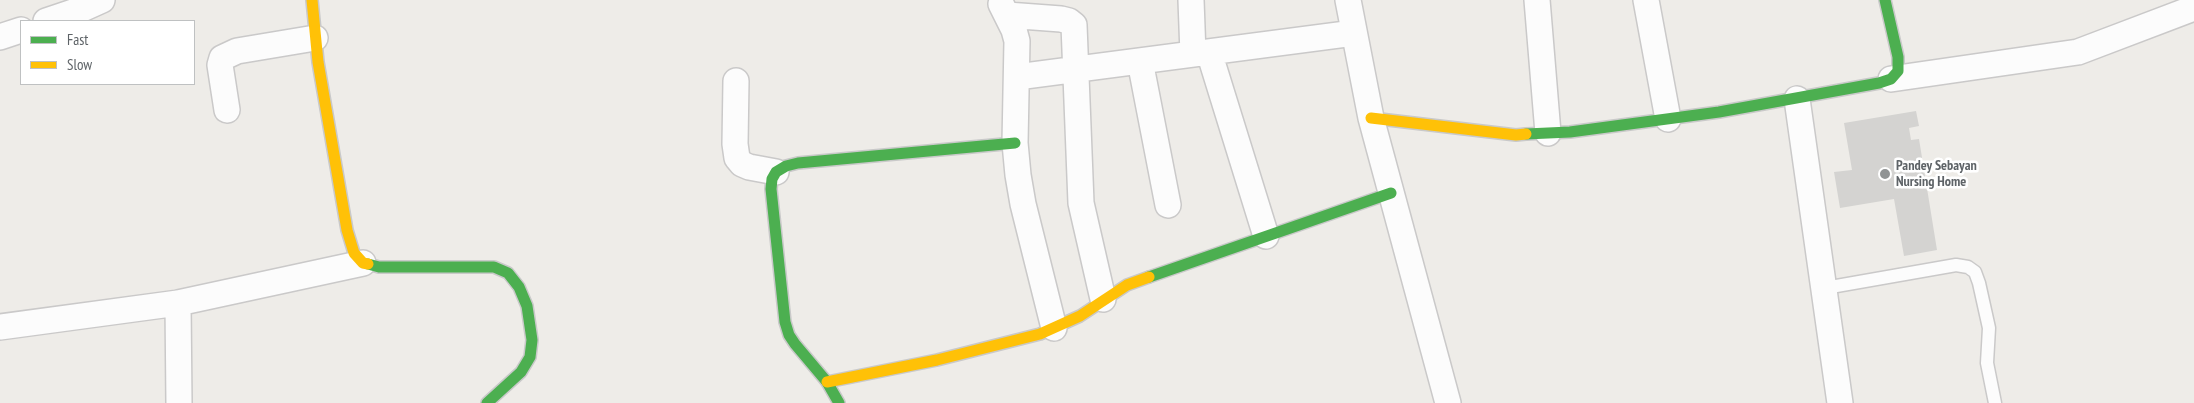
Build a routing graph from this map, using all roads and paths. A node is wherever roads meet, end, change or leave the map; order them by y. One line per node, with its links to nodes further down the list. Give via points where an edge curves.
1 (102, 0): 11 (street)
2 (312, 0): 15 (street)
3 (1191, 0): 16 (street)
4 (1348, 0): 13 (street)
5 (1537, 0): 26 (street)
6 (1646, 0): 25 (street)
7 (1885, 0): 20 (street, via 1898,57 1898,71)
8 (2192, 0): 10 (street)
9 (1004, 8): 18 (street, via 1069,21 1074,25); 19 (street, via 1014,30)
10 (2194, 8): 20 (street, via 2078,52)
11 (49, 20)
12 (20, 30): 14 (street)
13 (1354, 33): 16 (street); 24 (street)
14 (0, 37)
15 (315, 38): 23 (street, via 237,51 222,58 220,65); 32 (street, via 347,230 354,253)
16 (1201, 53): 17 (street); 31 (street)
17 (1140, 61): 18 (street); 30 (street)
18 (1076, 70): 19 (street); 34 (street, via 1081,202)
19 (1017, 77): 27 (street)
20 (1892, 79): 22 (street)
21 (736, 81): 28 (street, via 737,158 749,167)
22 (1797, 99): 25 (street); 33 (street)
23 (227, 110)
24 (1371, 118): 26 (street, via 1516,135); 29 (street)
25 (1668, 119): 26 (street)
26 (1548, 133)
27 (1016, 143): 28 (street, via 798,163); 37 (street, via 1023,204)
28 (776, 172): 38 (street, via 771,189 784,322 795,344)
29 (1391, 192): 31 (street); 42 (street)
30 (1168, 205)
31 (1266, 236): 34 (street, via 1126,285)
32 (363, 263): 35 (street); 40 (street, via 379,267 494,267 508,274 519,287 527,306 532,340 530,357 521,372)
33 (1825, 288): 43 (street); 44 (lane, via 1956,265 1968,266 1975,272 1979,283 1989,328 1987,363)
34 (1103, 299): 37 (street, via 1080,316)
35 (178, 303): 36 (street); 39 (street)
36 (0, 328)
37 (1054, 328): 38 (street, via 937,360)
38 (827, 382): 41 (street)
39 (180, 403)
40 (487, 403)
41 (839, 403)
42 (1448, 403)
43 (1840, 403)
44 (1995, 403)

